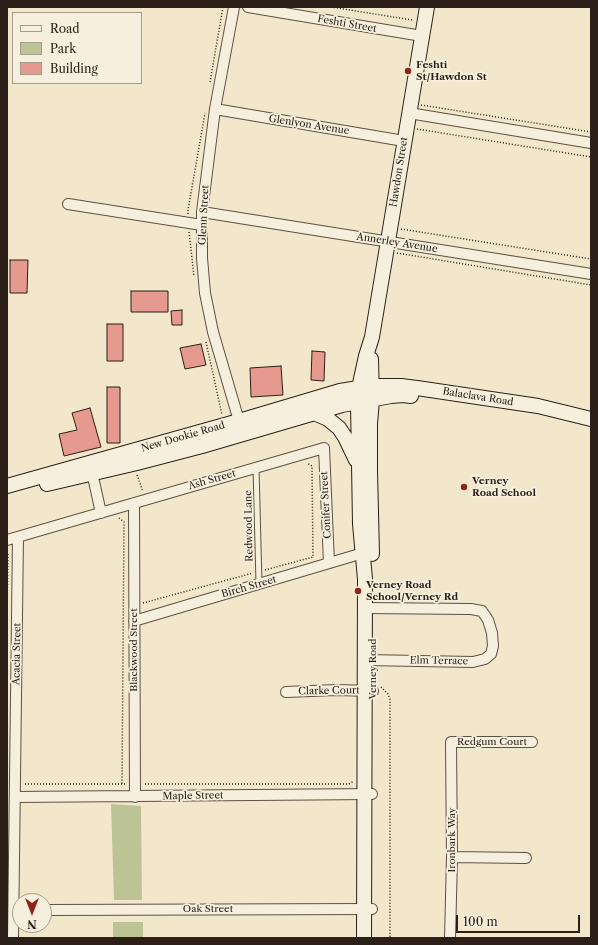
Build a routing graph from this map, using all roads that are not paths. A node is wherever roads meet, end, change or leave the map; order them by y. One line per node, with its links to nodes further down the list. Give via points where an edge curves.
1 (234, 7): 5 (street, Glenn Street)
2 (248, 7): 4 (street, Feshti Street)
3 (427, 7): 4 (street, Hawdon Street)
4 (422, 36): 6 (street, Hawdon Street)
5 (215, 109): 7 (street, Glenlyon Avenue); 10 (street, Glenn Street)
6 (409, 113): 7 (street, Hawdon Street); 8 (street)
7 (404, 141): 12 (street, Hawdon Street)
8 (591, 143)
9 (68, 204): 11 (street)
10 (202, 212): 11 (street, Glenn Street); 12 (street, Annerley Avenue)
11 (202, 225): 18 (street, Glenn Street, via 205,293 213,332)
12 (388, 241): 13 (street, Annerley Avenue); 14 (street, Hawdon Street, via 372,337 366,356)
13 (591, 274)
14 (367, 391): 15 (street, Hawdon Street); 17 (street, Balaclava Road, via 540,416); 18 (street, New Dookie Road, via 340,391); 32 (street, Verney Road, via 373,580)
15 (358, 403): 16 (street, New Dookie Road); 22 (street, Verney Road)
16 (314, 413): 21 (street, New Dookie Road, via 202,446); 22 (street, via 340,428)
17 (587, 418)
18 (239, 421): 21 (street, New Dookie Road)
19 (324, 448): 20 (street, Ash Street); 30 (street, Conifer Street)
20 (256, 467): 25 (street, Ash Street); 31 (lane, Redwood Lane)
21 (91, 469): 23 (street, New Dookie Road); 24 (street, New Dookie Road); 26 (street)
22 (359, 470): 29 (street, Verney Road)
23 (7, 486)
24 (7, 495)
25 (134, 503): 26 (street, Ash Street); 33 (street, Blackwood Street)
26 (101, 513): 27 (street, Ash Street)
27 (18, 537): 28 (street, Ash Street); 41 (street, Acacia Street)
28 (7, 540)
29 (363, 553): 30 (street, Birch Street); 32 (street, Verney Road)
30 (329, 564): 31 (street, Birch Street)
31 (259, 584): 33 (street, Birch Street)
32 (368, 608): 34 (street, Verney Road); 34 (street, Elm Terrace, via 482,611 492,632 493,646 491,654 485,659 473,662)
33 (134, 621): 40 (street, Blackwood Street)
34 (368, 660): 35 (street, Verney Road)
35 (370, 687): 36 (street, Clarke Court); 39 (street, Verney Road)
36 (286, 692)
37 (452, 742): 38 (street, Redgum Court); 42 (street, Ironbark Way)
38 (532, 742)
39 (368, 794): 40 (street, Maple Street); 45 (street, Verney Road)
40 (135, 796): 41 (street, Maple Street)
41 (15, 798): 44 (street, Acacia Street)
42 (452, 856): 43 (street); 49 (street, Ironbark Way)
43 (526, 858)
44 (17, 893)
45 (368, 909): 46 (street, Oak Street); 47 (street, Verney Road); 48 (street, Verney Road)
46 (52, 910)
47 (364, 938)
48 (372, 938)
49 (450, 938)

